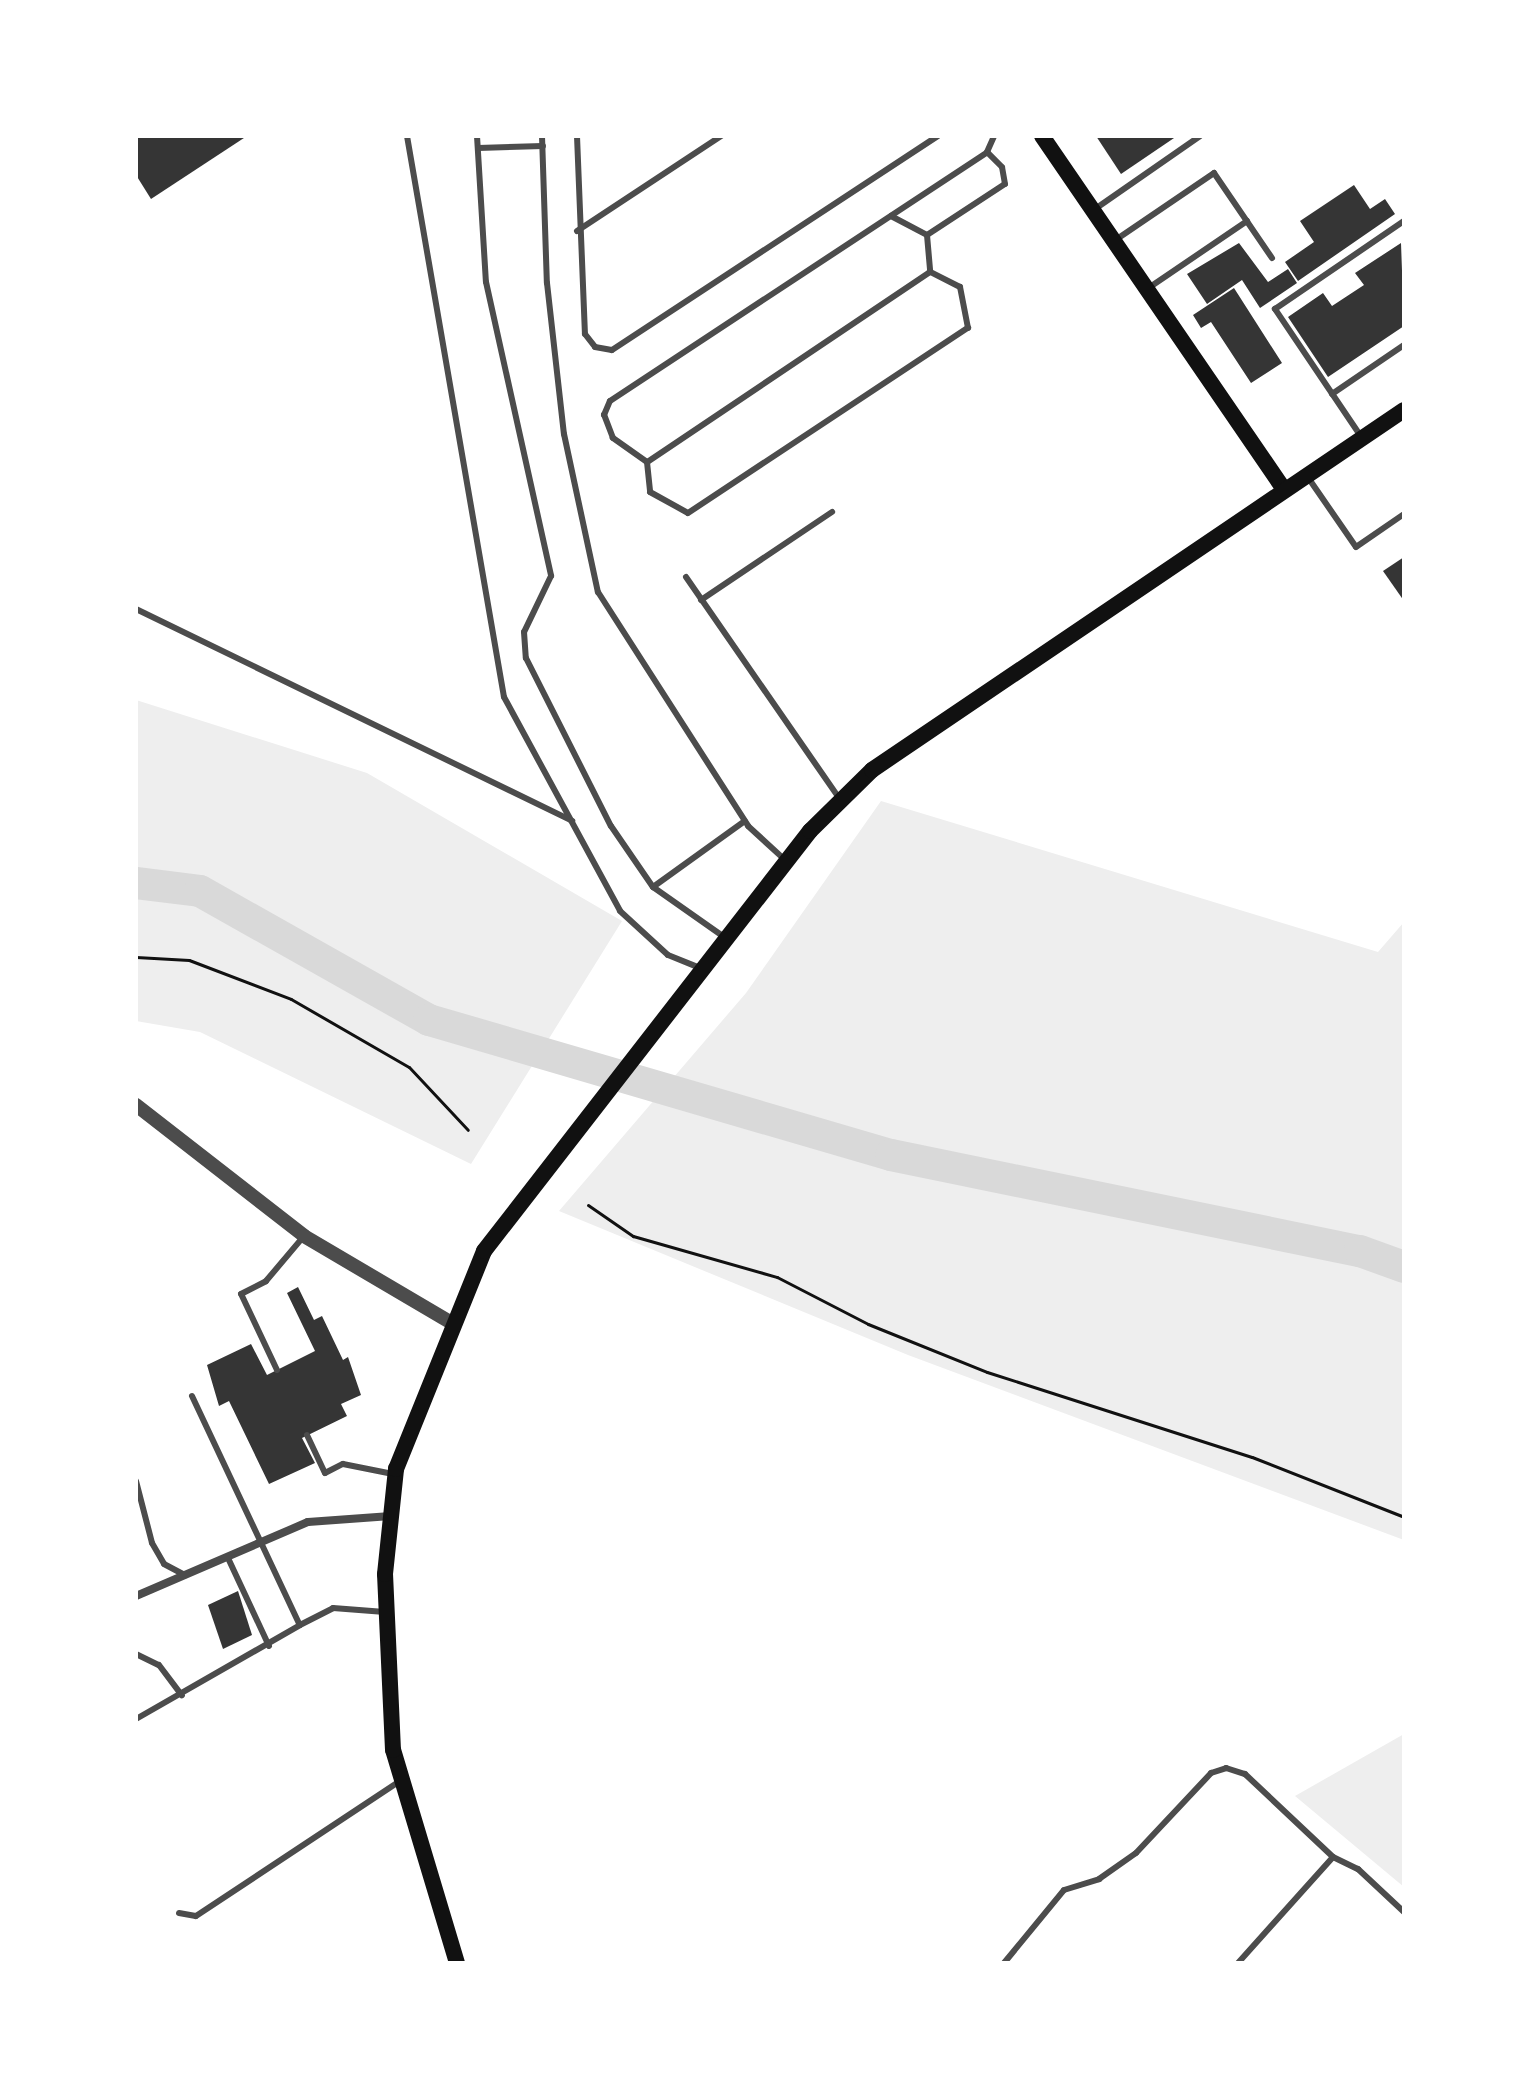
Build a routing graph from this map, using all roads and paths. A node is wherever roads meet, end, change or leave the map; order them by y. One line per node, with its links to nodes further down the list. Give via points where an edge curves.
1 (407, 136): 36 (lane, via 498,681)
2 (477, 136): 11 (lane)
3 (542, 136): 10 (lane)
4 (577, 136): 17 (lane)
5 (721, 136): 17 (lane)
6 (938, 136): 17 (lane, via 612,350 595,347 585,334)
7 (994, 136): 12 (lane)
8 (1042, 136): 13 (main road)
9 (1200, 136): 13 (lane)
10 (543, 146): 11 (lane); 37 (lane, via 564,434 598,592)
11 (478, 148): 39 (lane, via 486,282 551,576 524,632 526,658 611,826)
12 (987, 152): 14 (lane); 18 (lane, via 1002,167 1005,184)
13 (1093, 211): 19 (main road)
14 (891, 216): 18 (lane); 27 (lane, via 610,401 604,415 613,438)
15 (1247, 221): 19 (lane, via 1214,173); 20 (lane); 22 (lane)
16 (1404, 221): 24 (lane, via 1275,309)
17 (577, 231)
18 (927, 235): 21 (lane)
19 (1114, 241): 22 (main road)
20 (1272, 258)
21 (930, 272): 27 (lane); 27 (lane, via 960,287 968,328 688,513 650,492)
22 (1146, 289): 29 (main road)
23 (1404, 345): 24 (lane)
24 (1332, 394): 26 (lane)
25 (1404, 410): 26 (main road)
26 (1362, 438): 28 (main road)
27 (647, 462)
28 (1306, 475): 29 (main road); 31 (lane, via 1356,547)
29 (1284, 490): 35 (main road, via 872,770)
30 (832, 512): 33 (lane)
31 (1404, 514)
32 (686, 577): 33 (lane)
33 (701, 600): 35 (lane)
34 (136, 609): 36 (lane)
35 (841, 801): 38 (main road)
36 (572, 821): 42 (lane, via 632,926 668,955)
37 (745, 821): 38 (lane); 39 (lane)
38 (786, 862): 40 (main road)
39 (653, 887): 40 (lane)
40 (727, 939): 42 (main road)
41 (136, 957): 44 (path, via 189,960 291,999 409,1067)
42 (703, 970): 47 (main road, via 484,1251)
43 (136, 1105): 46 (street)
44 (468, 1130)
45 (588, 1205): 54 (path, via 633,1236 777,1277 868,1324 987,1372 1252,1457)
46 (304, 1236): 47 (street); 48 (lane, via 266,1281 241,1294)
47 (450, 1322): 51 (main road)
48 (277, 1370)
49 (192, 1396): 55 (lane)
50 (307, 1435): 51 (lane, via 325,1473 343,1464)
51 (396, 1474): 53 (main road)
52 (136, 1481): 57 (lane, via 152,1543 164,1564)
53 (391, 1516): 55 (street, via 308,1522); 59 (main road)
54 (1404, 1517)
55 (263, 1542): 56 (street); 60 (lane)
56 (228, 1558): 57 (street); 61 (lane)
57 (185, 1575): 58 (street)
58 (137, 1594)
59 (385, 1612): 60 (lane, via 333,1608); 65 (main road, via 385,1690)
60 (300, 1625): 61 (lane)
61 (269, 1646): 63 (lane)
62 (136, 1654): 63 (lane, via 159,1665)
63 (182, 1695): 64 (lane)
64 (136, 1719)
65 (400, 1781): 68 (lane, via 196,1916); 69 (main road)
66 (1333, 1857): 67 (lane, via 1358,1869); 70 (lane, via 1245,1774 1226,1768 1211,1773 1136,1853 1099,1879 1064,1890); 71 (lane)
67 (1404, 1912)
68 (179, 1913)
69 (457, 1963)
70 (1004, 1963)
71 (1238, 1963)

